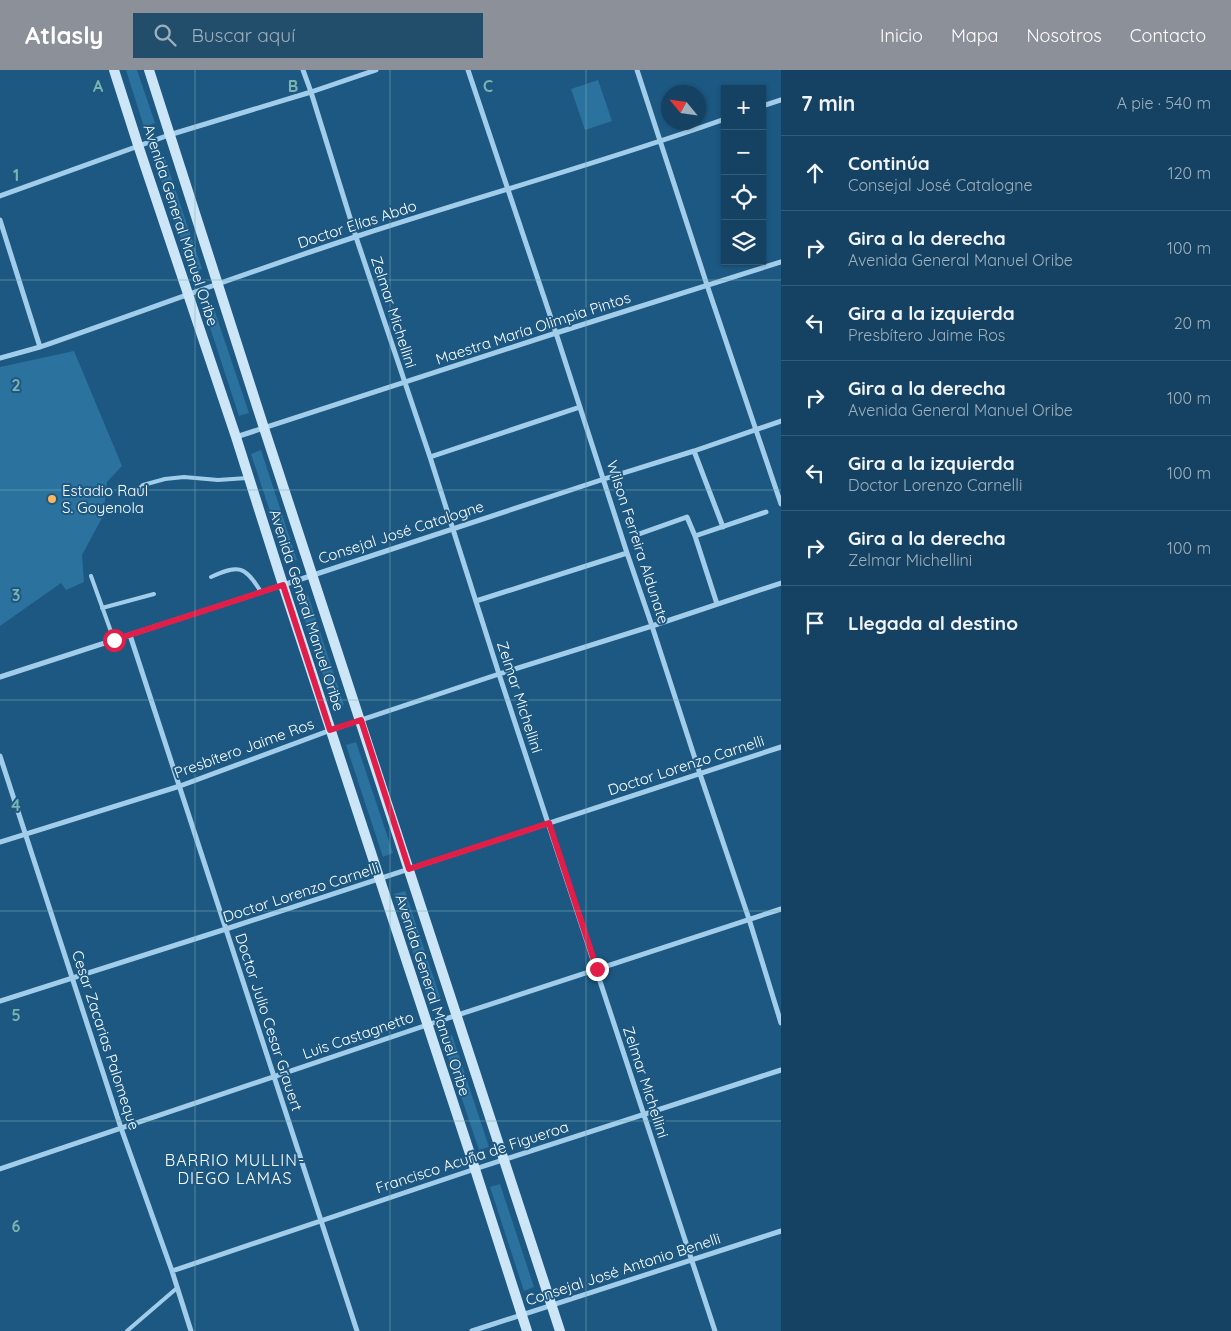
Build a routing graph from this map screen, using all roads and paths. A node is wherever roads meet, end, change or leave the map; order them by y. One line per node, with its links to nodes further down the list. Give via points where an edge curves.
1 (114, 70): 13 (main road, Avenida General Manuel Oribe)
2 (149, 70): 11 (main road, Avenida General Manuel Oribe)
3 (303, 70): 7 (street, Zelmar Michellini)
4 (376, 70): 7 (street)
5 (468, 70): 14 (street, Wilson Ferreira Aldunate)
6 (637, 70): 12 (street)
7 (311, 92): 11 (street); 17 (street, Zelmar Michellini)
8 (781, 100): 9 (street)
9 (766, 105)
10 (721, 121): 12 (street, Doctor Elías Abdo)
11 (169, 135): 13 (street); 19 (main road, Avenida General Manuel Oribe)
12 (661, 142): 14 (street, Doctor Elías Abdo); 20 (street)
13 (138, 146): 15 (street); 21 (main road, Avenida General Manuel Oribe)
14 (508, 188): 17 (street, Doctor Elías Abdo); 22 (street, Wilson Ferreira Aldunate)
15 (0, 196)
16 (0, 220): 23 (street)
17 (356, 237): 19 (street, Doctor Elías Abdo); 25 (street, Zelmar Michellini)
18 (781, 262): 20 (street, Maestra María Olimpia Pintos)
19 (218, 284): 21 (street, Doctor Elías Abdo); 28 (main road, Avenida General Manuel Oribe)
20 (707, 284): 22 (street, Maestra María Olimpia Pintos); 29 (street)
21 (188, 295): 23 (street, Doctor Elías Abdo); 30 (main road, Avenida General Manuel Oribe)
22 (556, 333): 25 (street, Maestra María Olimpia Pintos); 26 (street, Wilson Ferreira Aldunate)
23 (40, 347): 24 (street, Doctor Elías Abdo)
24 (0, 358)
25 (404, 383): 28 (street, Maestra María Olimpia Pintos); 32 (street, Zelmar Michellini)
26 (580, 407): 32 (street); 34 (street, Wilson Ferreira Aldunate)
27 (781, 421): 29 (street, Consejal José Catalogne)
28 (264, 428): 30 (street, Maestra María Olimpia Pintos); 43 (main road, Avenida General Manuel Oribe)
29 (756, 429): 31 (street, Consejal José Catalogne); 36 (street)
30 (236, 437): 33 (main road, Avenida General Manuel Oribe)
31 (694, 451): 34 (street, Consejal José Catalogne); 38 (street)
32 (430, 457): 39 (street, Zelmar Michellini)
33 (249, 478): 35 (lane, via 165,479 143,485); 47 (main road, Avenida General Manuel Oribe)
34 (604, 479): 39 (street, Consejal José Catalogne); 42 (street, Wilson Ferreira Aldunate)
35 (133, 495)
36 (781, 504)
37 (766, 512): 38 (street)
38 (723, 527): 41 (street)
39 (452, 529): 43 (street, Consejal José Catalogne); 50 (street, Zelmar Michellini)
40 (639, 534): 41 (street, via 687,517)
41 (695, 536): 51 (street)
42 (627, 553): 50 (street); 53 (street, Wilson Ferreira Aldunate)
43 (313, 574): 47 (street, Consejal José Catalogne); 58 (main road, Avenida General Manuel Oribe)
44 (91, 576): 52 (lane)
45 (211, 577): 48 (lane, via 228,569 240,569 251,577)
46 (781, 583): 51 (street, Presbítero Jaime Ros)
47 (283, 585): 48 (street, Consejal José Catalogne); 59 (main road, Avenida General Manuel Oribe)
48 (261, 592): 54 (street, Consejal José Catalogne)
49 (154, 594): 52 (lane)
50 (476, 601): 56 (street, Zelmar Michellini)
51 (717, 604): 53 (street, Presbítero Jaime Ros)
52 (102, 608): 55 (lane)
53 (652, 626): 56 (street, Presbítero Jaime Ros); 62 (street, Wilson Ferreira Aldunate)
54 (130, 635): 55 (street, Consejal José Catalogne); 63 (street, Doctor Julio Cesar Grauert)
55 (114, 640): 57 (street, Consejal José Catalogne)
56 (499, 674): 58 (street, Presbítero Jaime Ros); 64 (street, Zelmar Michellini)
57 (0, 677)
58 (361, 720): 59 (street, Presbítero Jaime Ros); 67 (main road, Avenida General Manuel Oribe)
59 (330, 730): 63 (street, Presbítero Jaime Ros); 68 (main road, Avenida General Manuel Oribe)
60 (781, 747): 62 (street, Doctor Lorenzo Carnelli)
61 (0, 756): 65 (street, Cesar Zacarias Palomeque)
62 (700, 774): 64 (street, Doctor Lorenzo Carnelli); 70 (street, Wilson Ferreira Aldunate)
63 (180, 786): 65 (street, Presbítero Jaime Ros); 71 (street, Doctor Julio Cesar Grauert)
64 (549, 823): 67 (street, Doctor Lorenzo Carnelli); 72 (street, Zelmar Michellini)
65 (25, 834): 66 (street, Presbítero Jaime Ros); 73 (street, Cesar Zacarias Palomeque)
66 (0, 842)
67 (409, 869): 68 (street, Doctor Lorenzo Carnelli); 75 (main road, Avenida General Manuel Oribe)
68 (379, 880): 71 (street, Doctor Lorenzo Carnelli); 77 (main road, Avenida General Manuel Oribe)
69 (781, 909): 70 (street, Luis Castagnetto)
70 (749, 919): 72 (street, Luis Castagnetto); 76 (street, Wilson Ferreira Aldunate)
71 (226, 930): 73 (street, Doctor Lorenzo Carnelli); 79 (street, Doctor Julio Cesar Grauert)
72 (597, 969): 75 (street, Luis Castagnetto); 80 (street, Zelmar Michellini)
73 (72, 978): 74 (street, Doctor Lorenzo Carnelli); 81 (street, Cesar Zacarias Palomeque)
74 (0, 1001)
75 (457, 1015): 77 (street, Luis Castagnetto); 82 (main road, Avenida General Manuel Oribe)
76 (781, 1023)
77 (427, 1025): 79 (street, Luis Castagnetto); 84 (main road, Avenida General Manuel Oribe)
78 (781, 1070): 80 (street, Francisco Acuña de Figueroa)
79 (274, 1077): 81 (street, Luis Castagnetto); 85 (street, Doctor Julio Cesar Grauert)
80 (644, 1114): 82 (street, Francisco Acuña de Figueroa); 87 (street, Zelmar Michellini)
81 (121, 1128): 83 (street, Luis Castagnetto); 88 (street, Cesar Zacarias Palomeque)
82 (504, 1160): 84 (street, Francisco Acuña de Figueroa); 90 (main road, Avenida General Manuel Oribe)
83 (0, 1169)
84 (475, 1169): 85 (street, Francisco Acuña de Figueroa); 91 (main road, Avenida General Manuel Oribe)
85 (321, 1220): 88 (street, Francisco Acuña de Figueroa); 94 (street, Doctor Julio Cesar Grauert)
86 (781, 1231): 87 (street, Consejal José Antonio Benelli)
87 (692, 1259): 90 (street, Consejal José Antonio Benelli); 98 (street, Zelmar Michellini)
88 (172, 1271): 89 (street, Cesar Zacarias Palomeque)
89 (177, 1288): 92 (lane); 93 (street, Cesar Zacarias Palomeque)
90 (552, 1306): 91 (street, Consejal José Antonio Benelli); 97 (main road, Avenida General Manuel Oribe)
91 (522, 1315): 95 (street, Consejal José Antonio Benelli); 96 (main road, Avenida General Manuel Oribe)
92 (127, 1331)
93 (191, 1331)
94 (358, 1331)
95 (472, 1331)
96 (527, 1331)
97 (560, 1331)
98 (715, 1331)

